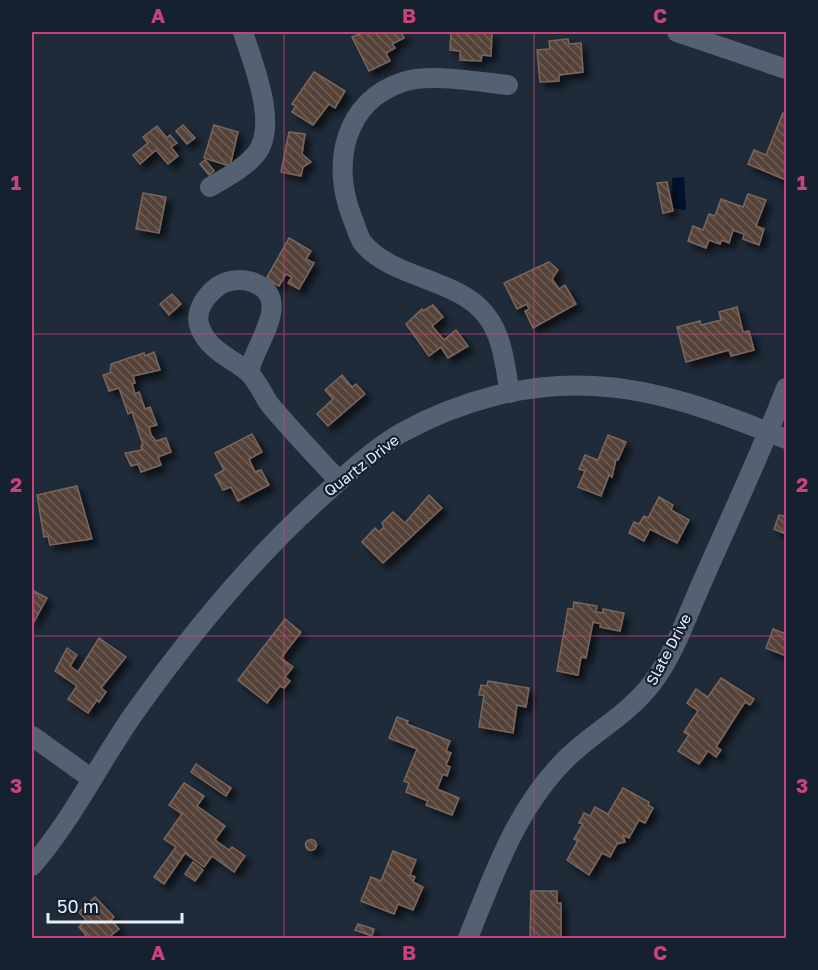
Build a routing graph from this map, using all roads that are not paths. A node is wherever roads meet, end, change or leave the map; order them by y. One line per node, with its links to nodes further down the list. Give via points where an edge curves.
1 (243, 32): 5 (street, via 265,112 266,133 257,152 240,169)
2 (677, 32): 3 (street)
3 (786, 69)
4 (508, 85): 8 (street, via 451,79 405,81 379,94 366,107 344,145 340,168 343,194 362,242 383,258 469,299 485,314 495,328)
5 (210, 187)
6 (249, 373): 6 (street, via 250,361 271,318 272,303 264,289 235,280 210,292 198,314 201,330 214,347); 10 (street, via 270,405)
7 (786, 388): 9 (street, Slate Drive)
8 (510, 393): 9 (street, Quartz Drive, via 594,386 665,397); 10 (street, Quartz Drive, via 441,413 369,455)
9 (778, 435): 14 (street, Slate Drive, via 654,681 628,710 569,756 542,786 506,847)
10 (339, 481): 12 (street, Quartz Drive, via 255,562 182,646)
11 (32, 736): 12 (street)
12 (92, 779): 13 (street, Quartz Drive, via 53,841)
13 (32, 866)
14 (468, 939)

